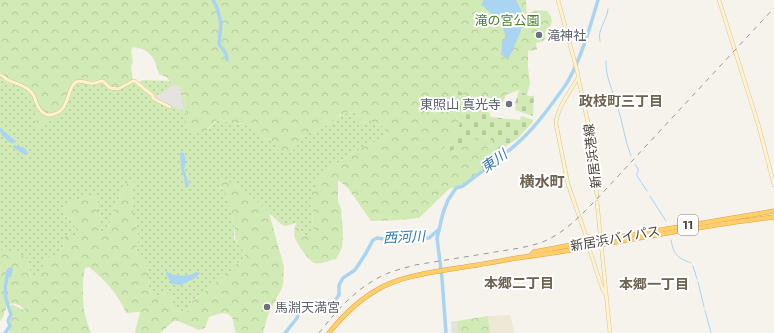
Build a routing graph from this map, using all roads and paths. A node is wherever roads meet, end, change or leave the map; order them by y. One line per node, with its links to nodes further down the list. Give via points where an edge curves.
1 (558, 0): 4 (street, 新居浜港線)
2 (719, 0): 6 (street, via 759,127)
3 (0, 75): 5 (street, via 27,87 36,99 39,109 48,115 58,113 63,108 72,86 78,81 93,84 103,81 110,88 118,89 135,81 154,99)
4 (578, 78): 7 (street, 新居浜港線, via 590,132); 11 (street, via 558,114 556,124 568,184)
5 (170, 107)
6 (774, 186)
7 (597, 196)
8 (597, 202): 12 (street, 新居浜港線)
9 (774, 211): 12 (highway, 新居浜バイパス / 11)
10 (774, 217): 12 (highway, 新居浜バイパス / 11)
11 (588, 242): 12 (highway, 新居浜バイパス / 11); 14 (highway, 新居浜バイパス / 11, via 534,252)
12 (602, 242): 14 (highway, 新居浜バイパス / 11); 15 (street, 新居浜港線)
13 (590, 251): 15 (street)
14 (529, 256): 16 (highway, 新居浜バイパス / 11, via 436,272 384,286 355,305)
15 (606, 295): 17 (street, 新居浜港線)
16 (329, 333)
17 (610, 333)

